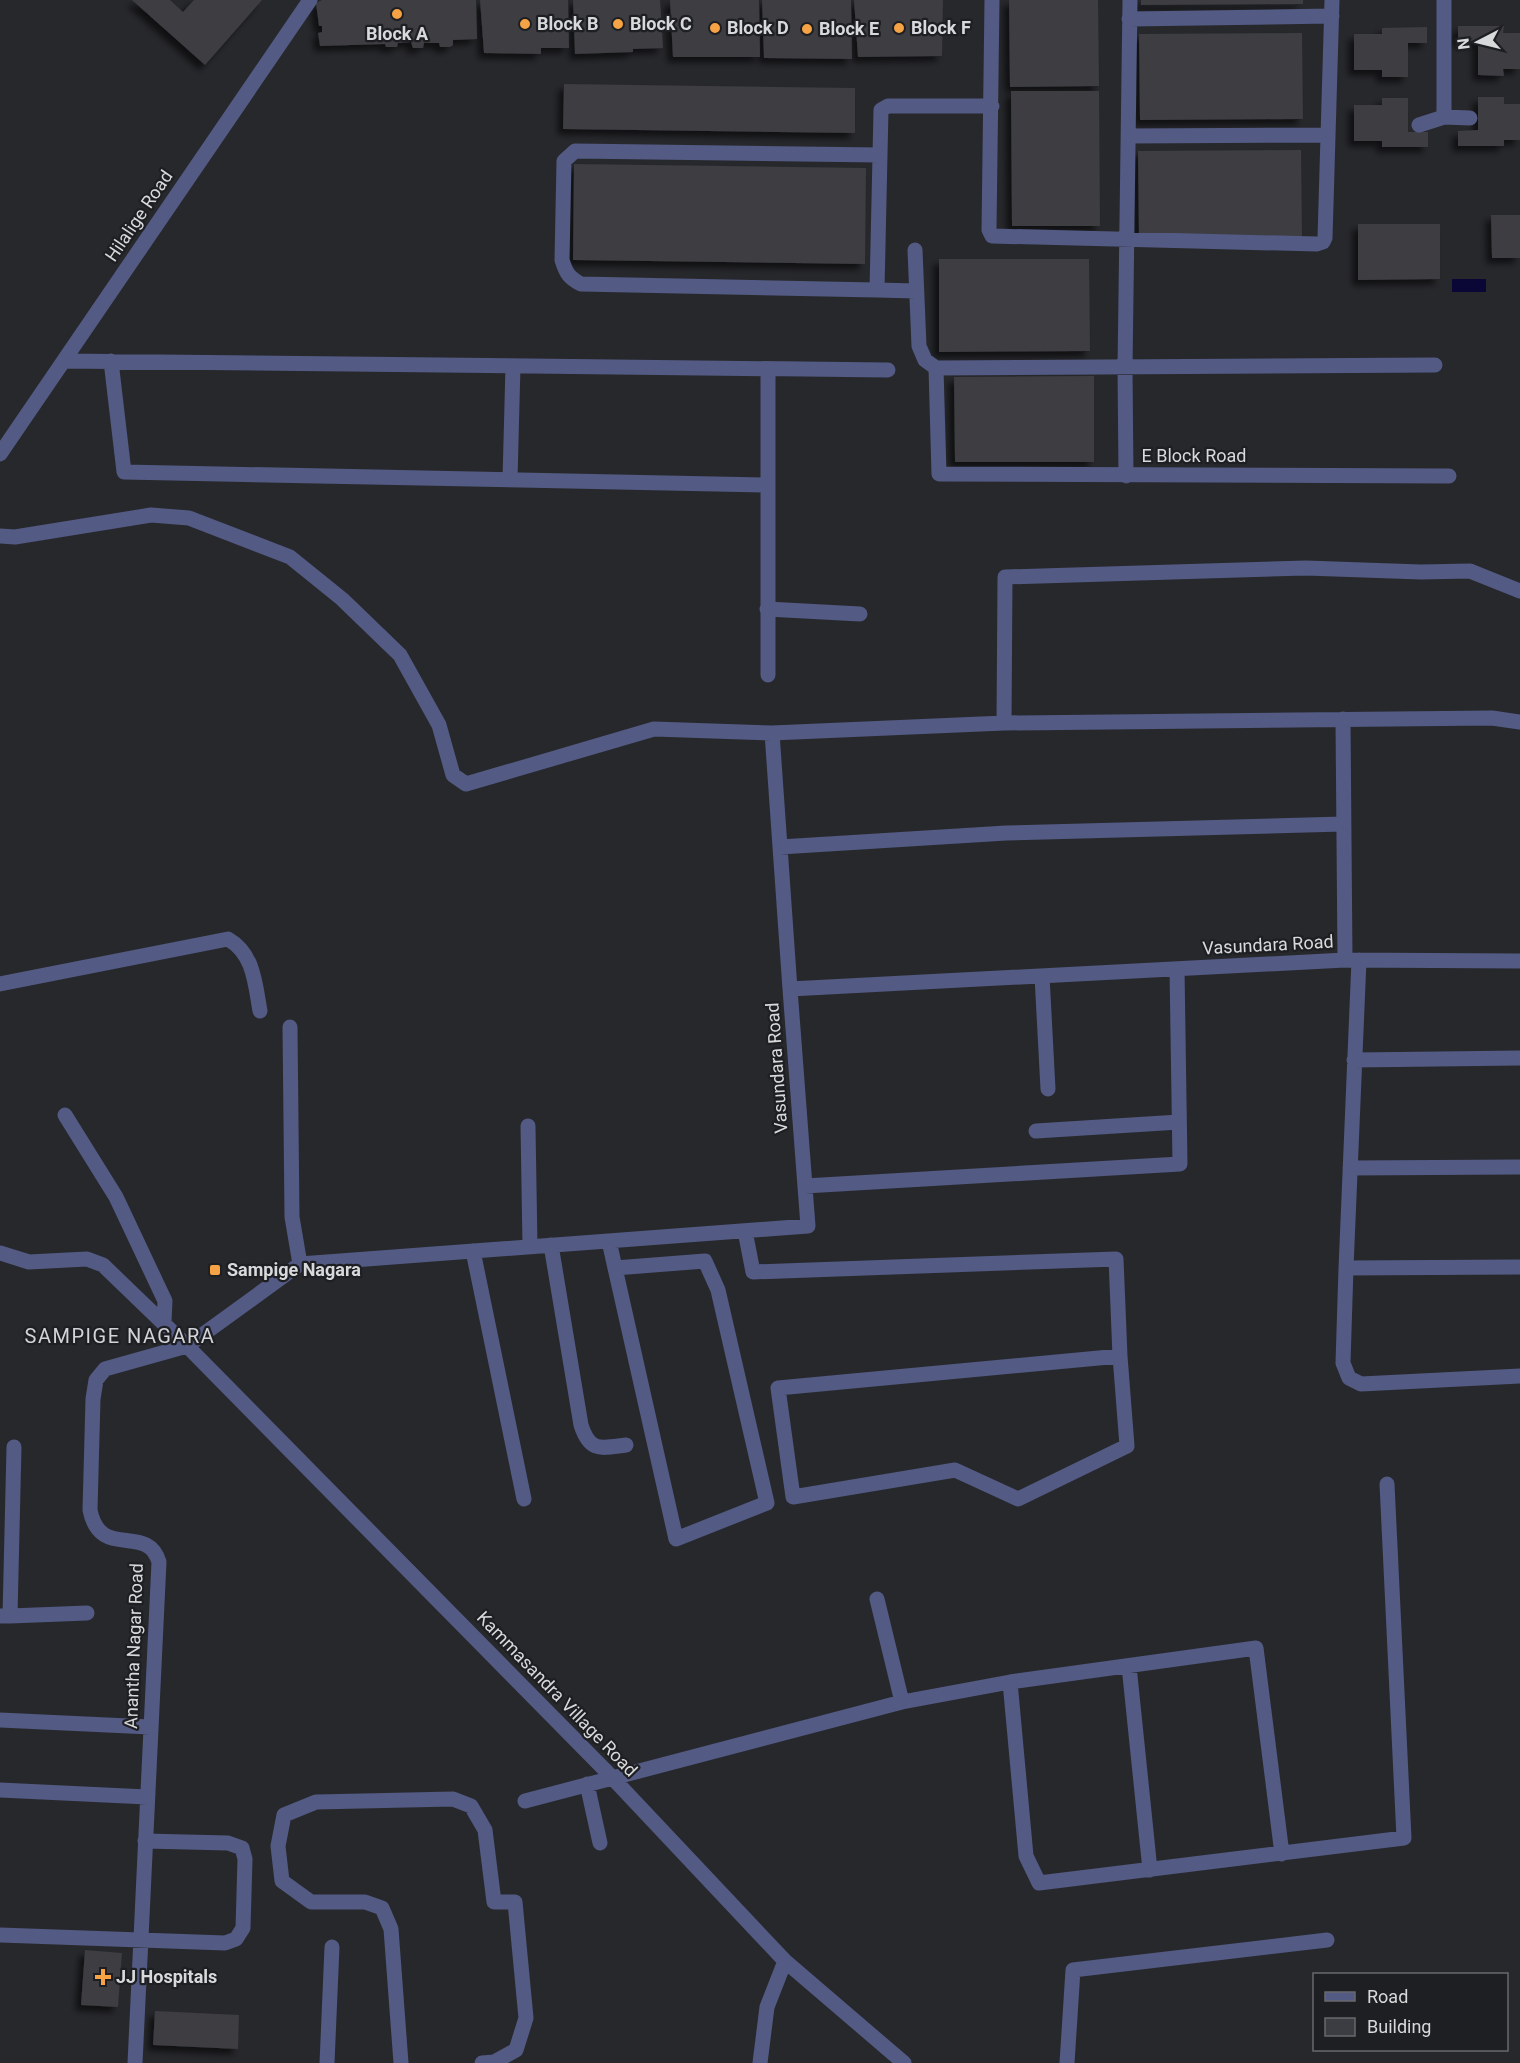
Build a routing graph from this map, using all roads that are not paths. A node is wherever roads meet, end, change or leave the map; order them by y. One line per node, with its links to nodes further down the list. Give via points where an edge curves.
1 (310, 0): 18 (street, Hilalige Road)
2 (992, 0): 7 (street)
3 (1130, 0): 6 (street)
4 (1444, 0): 8 (street)
5 (1332, 8): 6 (street); 11 (street)
6 (1129, 19): 12 (street)
7 (992, 106): 13 (street, via 884,107 880,114); 14 (street, via 990,234)
8 (1444, 117): 9 (street); 10 (street)
9 (1470, 118)
10 (1419, 125)
11 (1327, 135): 12 (street); 14 (street, via 1325,238 1321,244)
12 (1129, 136): 14 (street)
13 (880, 155): 16 (street); 16 (street, via 584,150 575,151 564,161 562,260 571,279 581,284)
14 (1126, 241): 22 (street)
15 (915, 250): 17 (street)
16 (877, 290): 17 (street)
17 (916, 291): 24 (street, via 919,346 925,360)
18 (64, 361): 19 (street); 26 (street, Hilalige Road)
19 (111, 361): 21 (street); 29 (street, via 124,472)
20 (1435, 365): 22 (street)
21 (513, 366): 23 (street); 29 (street)
22 (1125, 368): 24 (street); 27 (street)
23 (768, 369): 25 (street); 30 (street)
24 (936, 369): 27 (street, E Block Road, via 939,474)
25 (888, 370)
26 (0, 454)
27 (1126, 476): 28 (street, E Block Road)
28 (1449, 476)
29 (510, 479): 30 (street)
30 (768, 484): 33 (street)
31 (0, 536): 39 (street, via 15,537 151,515 189,518 290,557 342,599 400,655 439,725 453,775 465,784 654,729)
32 (1520, 591): 38 (street, via 1470,571 1306,568 1005,577)
33 (767, 609): 34 (street); 35 (street)
34 (860, 614)
35 (768, 675)
36 (1343, 719): 37 (street, via 1492,718); 38 (street); 40 (street)
37 (1520, 722)
38 (1004, 723): 39 (street)
39 (772, 733): 41 (street)
40 (1343, 824): 41 (street, via 1006,833); 42 (street)
41 (780, 848): 47 (street)
42 (1352, 960): 43 (street, Vasundara Road); 44 (street, Vasundara Road); 51 (street)
43 (1520, 961)
44 (1177, 969): 45 (street, Vasundara Road); 54 (street)
45 (1042, 976): 47 (street, Vasundara Road); 52 (street)
46 (0, 984): 48 (street, via 228,939 251,964)
47 (790, 988): 59 (street, Vasundara Road)
48 (260, 1011)
49 (290, 1027): 66 (street, via 292,1216)
50 (1520, 1058): 51 (street)
51 (1354, 1060): 58 (street)
52 (1048, 1089)
53 (65, 1115): 70 (street, via 121,1207 165,1301)
54 (1179, 1122): 56 (street); 59 (street, via 1180,1164)
55 (528, 1126): 63 (street)
56 (1036, 1131)
57 (1520, 1167): 58 (street)
58 (1350, 1168): 69 (street)
59 (805, 1186): 60 (street, Vasundara Road, via 808,1227)
60 (745, 1231): 61 (street, Vasundara Road); 72 (street, via 753,1272 1116,1259)
61 (609, 1241): 62 (street, Vasundara Road); 68 (street)
62 (551, 1245): 63 (street, Vasundara Road); 74 (street, via 585,1439 591,1445 604,1447)
63 (530, 1247): 64 (street, Vasundara Road)
64 (473, 1251): 66 (street, Vasundara Road); 77 (street)
65 (0, 1253): 70 (street, via 29,1262 96,1261)
66 (300, 1264): 71 (street)
67 (1520, 1267): 69 (street)
68 (615, 1268): 68 (street, via 676,1539 767,1503 718,1290 705,1261)
69 (1346, 1268): 73 (street, via 1342,1363 1348,1378 1361,1384)
70 (164, 1322): 71 (street)
71 (187, 1346): 85 (street, Anantha Nagar Road, via 105,1369 96,1380 93,1399 92,1519 100,1533 109,1538 149,1546 159,1562); 86 (street, Kammasandra Village Road)
72 (1120, 1356): 72 (street, via 1127,1446 1018,1499 955,1470 793,1497 778,1388)
73 (1520, 1376)
74 (626, 1445)
75 (14, 1447): 80 (street)
76 (1387, 1484): 93 (street, via 1404,1839)
77 (524, 1499)
78 (877, 1599): 83 (street)
79 (87, 1613): 80 (street)
80 (5, 1616)
81 (1129, 1666): 82 (street); 93 (street, via 1256,1648); 94 (street)
82 (1010, 1682): 83 (street); 94 (street, via 1026,1856 1039,1883)
83 (902, 1702): 86 (street)
84 (0, 1720): 85 (street)
85 (150, 1727): 89 (street, Anantha Nagar Road)
86 (612, 1777): 87 (street); 99 (street, Kammasandra Village Road)
87 (587, 1784): 90 (street); 92 (street)
88 (0, 1790): 89 (street)
89 (147, 1797): 91 (street, Anantha Nagar Road)
90 (525, 1801)
91 (145, 1841): 96 (street, Anantha Nagar Road); 96 (street, via 228,1843 242,1848 243,1928 236,1939 225,1943)
92 (600, 1843)
93 (1282, 1854): 94 (street)
94 (1150, 1870)
95 (0, 1935): 96 (street)
96 (141, 1939): 100 (street, Anantha Nagar Road)
97 (1327, 1940): 106 (street, via 1073,1970)
98 (332, 1947): 101 (street)
99 (785, 1961): 104 (street, via 767,2007); 105 (street, Kammasandra Village Road)
100 (135, 2063)
101 (327, 2063)
102 (401, 2063): 103 (street, via 391,1929 382,1908 365,1902 311,1902 282,1881 278,1846 284,1815 316,1802 453,1799 471,1806 485,1830 494,1902 514,1902 526,2018 516,2050 494,2062)
103 (482, 2063)
104 (760, 2063)
105 (904, 2063)
106 (1067, 2063)

